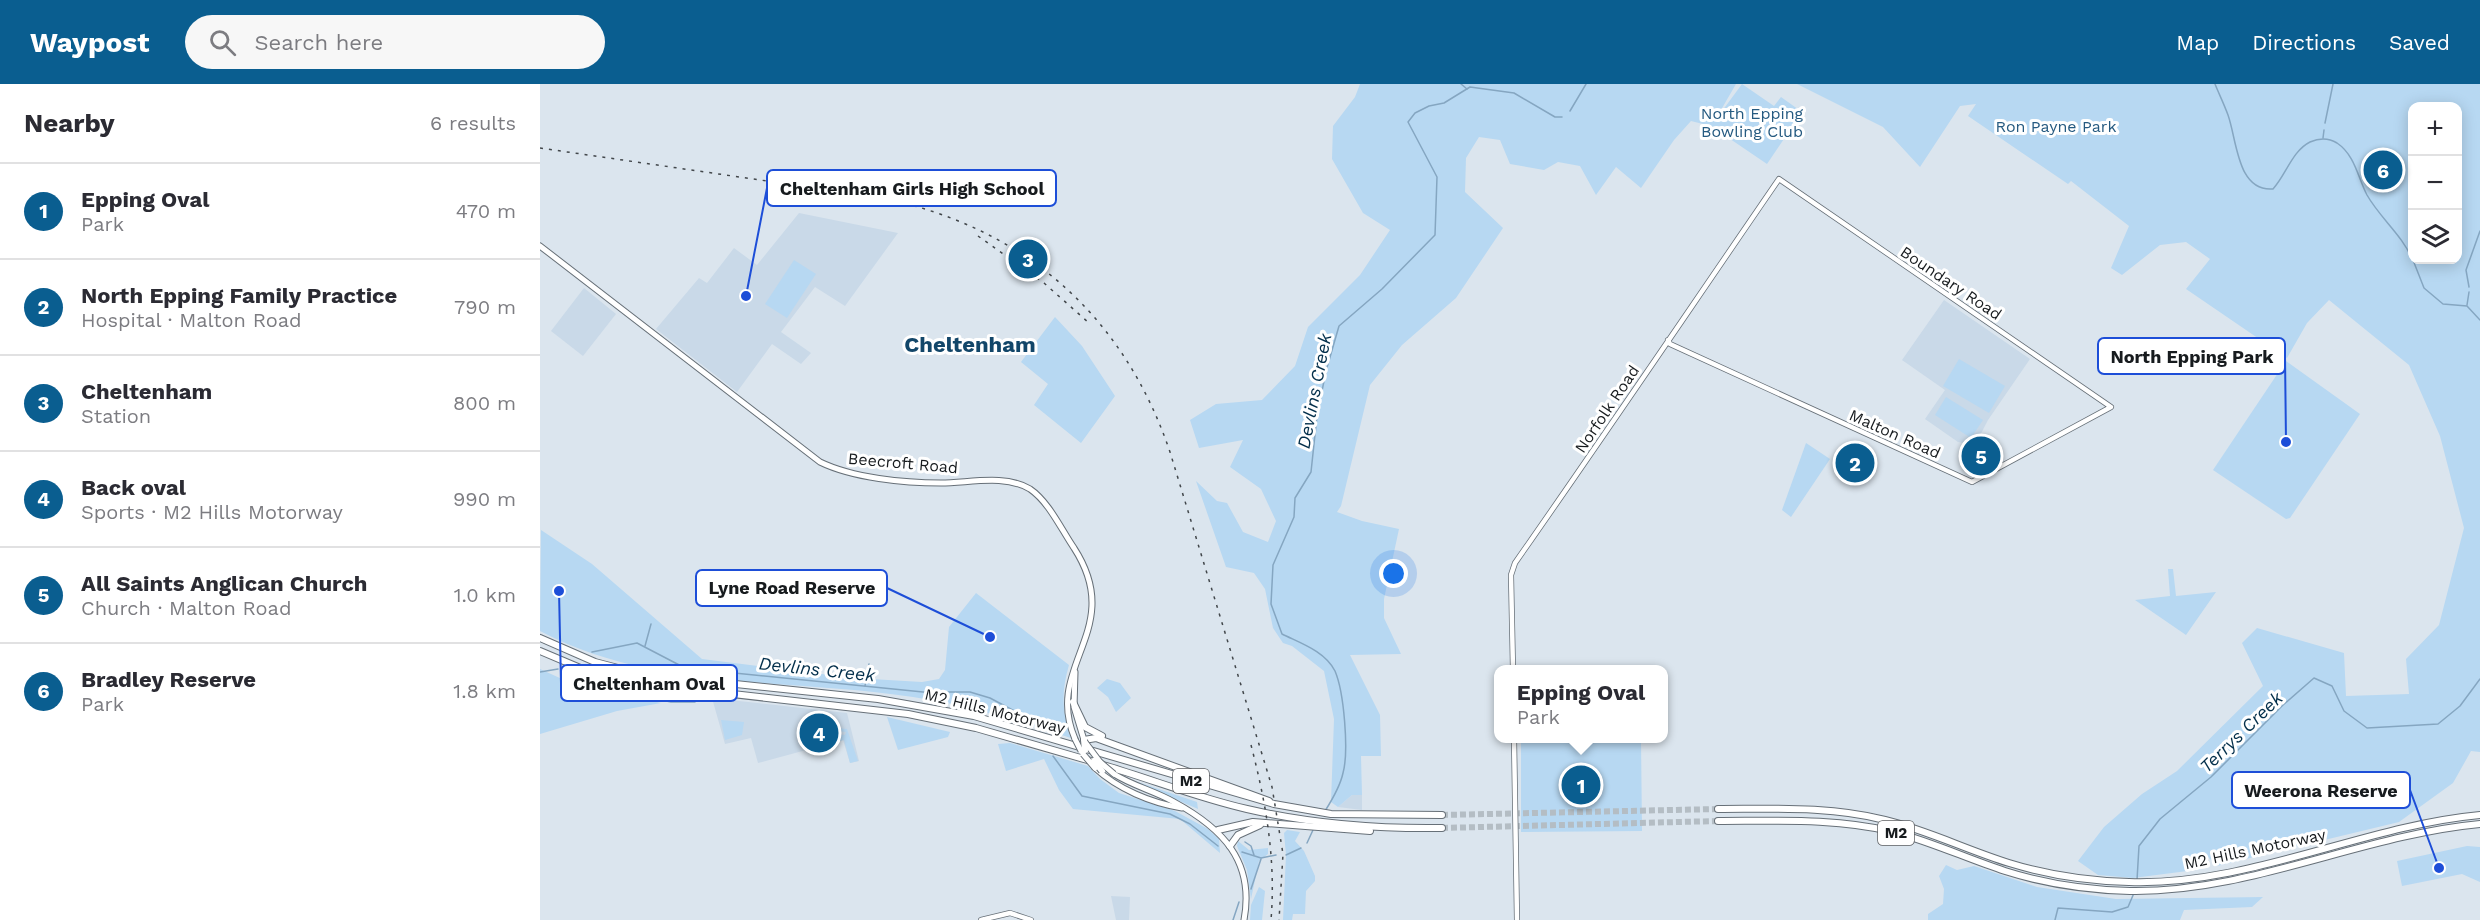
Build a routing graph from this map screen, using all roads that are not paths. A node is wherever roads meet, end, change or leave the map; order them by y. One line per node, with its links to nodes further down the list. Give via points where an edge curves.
1 (1779, 179): 3 (street, Norfolk Road); 4 (street, Boundary Road)
2 (540, 246): 8 (main road, Beecroft Road, via 820,462 850,474 926,482 1014,482 1038,495 1081,560 1092,587 1092,615)
3 (1668, 340): 4 (street, Malton Road, via 1679,349 1972,482); 7 (street, Norfolk Road, via 1512,569)
4 (2111, 407)
5 (540, 638): 14 (highway, M2 Hills Motorway / M2, via 595,662 641,674 878,699 974,716)
6 (540, 651): 22 (highway, M2 Hills Motorway / M2, via 598,674 642,685 876,709 976,728 1229,805)
7 (1513, 665)
8 (1076, 667): 9 (main road, Beecroft Road); 13 (main road, Beecroft Road, bridge, via 1066,693 1067,714 1074,739)
9 (1074, 702): 10 (main road, Beecroft Road); 12 (highway, M2, via 1088,729)
10 (1084, 740): 12 (highway, M2, via 1096,738); 13 (highway, bridge, via 1085,750); 15 (main road, Beecroft Road, bridge, via 1114,774)
11 (1514, 743): 29 (street)
12 (1144, 754): 14 (highway, M2, via 1260,795)
13 (1101, 772): 15 (main road, Beecroft Road, via 1128,790)
14 (1274, 804): 17 (highway, M2 Hills Motorway / M2, via 1331,814)
15 (1184, 808): 24 (main road, Beecroft Road)
16 (1718, 809): 18 (highway, M2 Hills Motorway / M2, via 1819,809 1866,816 1913,828 2009,863 2069,877 2131,882 2224,873 2415,825)
17 (1442, 815)
18 (2480, 815)
19 (1718, 821): 21 (highway, M2 Hills Motorway / M2, via 1829,822 1871,827 2006,871 2095,890 2169,890 2225,881 2416,833)
20 (1272, 823): 22 (highway); 24 (highway, via 1253,822); 25 (highway, via 1249,828)
21 (2480, 824)
22 (1322, 826): 23 (highway, via 1373,831)
23 (1442, 828)
24 (1218, 830): 25 (main road, Beecroft Road)
25 (1230, 846): 28 (main road, Beecroft Road, via 1244,879)
26 (981, 920): 27 (street, via 1010,913)
27 (1031, 920)
28 (1244, 920)
29 (1517, 920)

